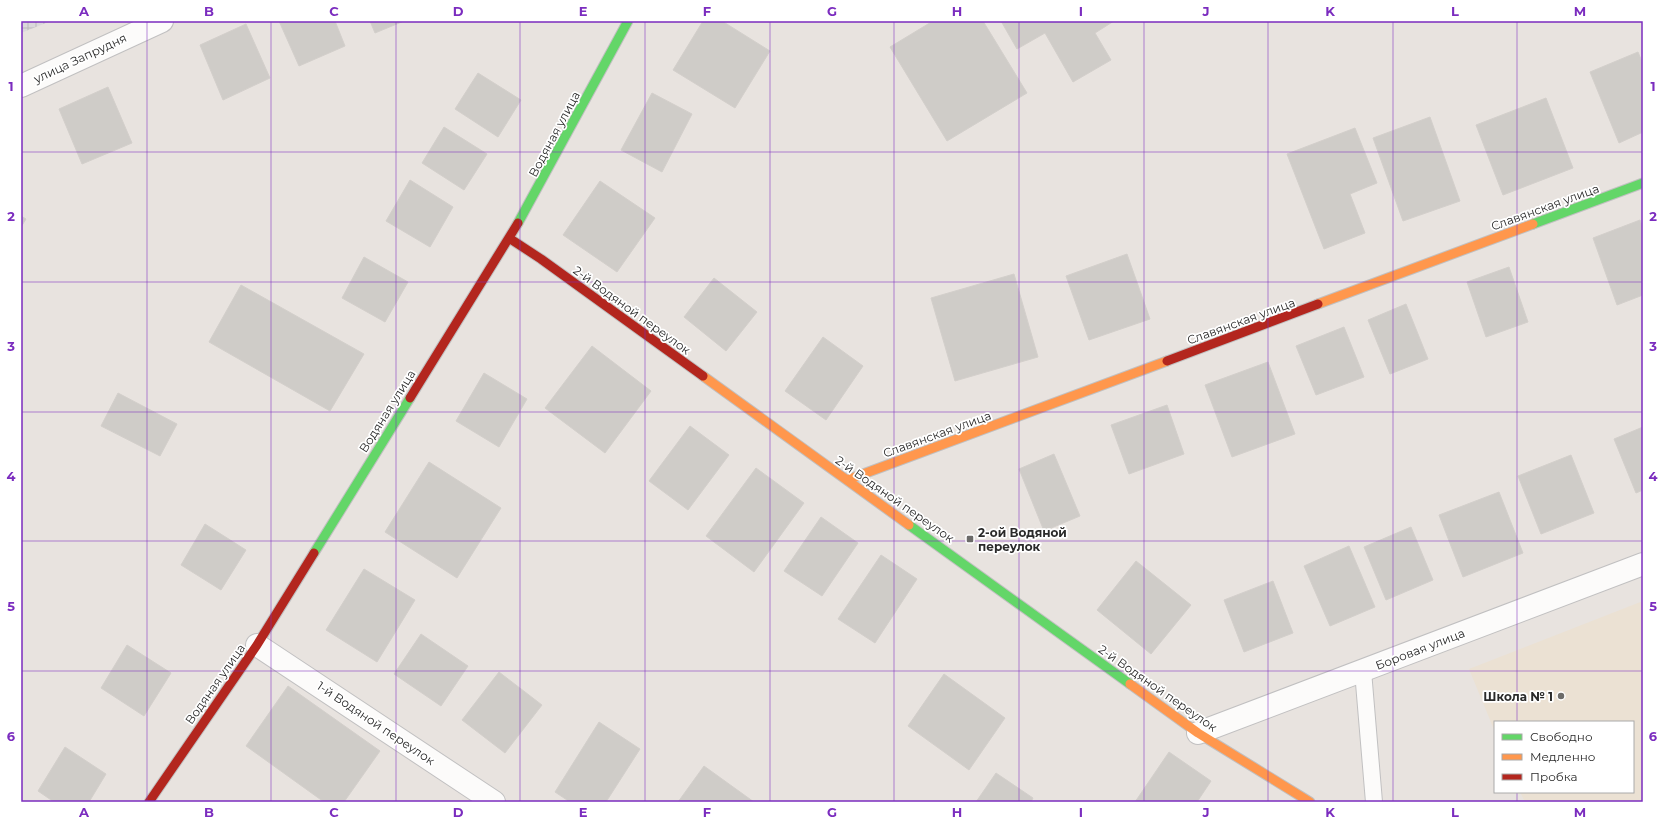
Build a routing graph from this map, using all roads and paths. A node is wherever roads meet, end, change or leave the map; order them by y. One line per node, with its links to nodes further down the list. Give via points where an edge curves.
1 (162, 21): 3 (street, улица Запрудня)
2 (628, 21): 5 (street, Водяная улица)
3 (21, 86)
4 (1643, 183): 6 (street, Славянская улица)
5 (509, 238): 6 (street, 2-й Водяной переулок); 8 (street, Водяная улица)
6 (847, 480): 10 (street, 2-й Водяной переулок)
7 (1643, 564): 9 (street, Боровая улица)
8 (257, 644): 11 (street, Водяная улица); 12 (street, 1-й Водяной переулок)
9 (1363, 670): 10 (street, Боровая улица); 14 (lane)
10 (1198, 733): 13 (street, 2-й Водяной переулок)
11 (149, 802)
12 (494, 802)
13 (1310, 802)
14 (1374, 802)

